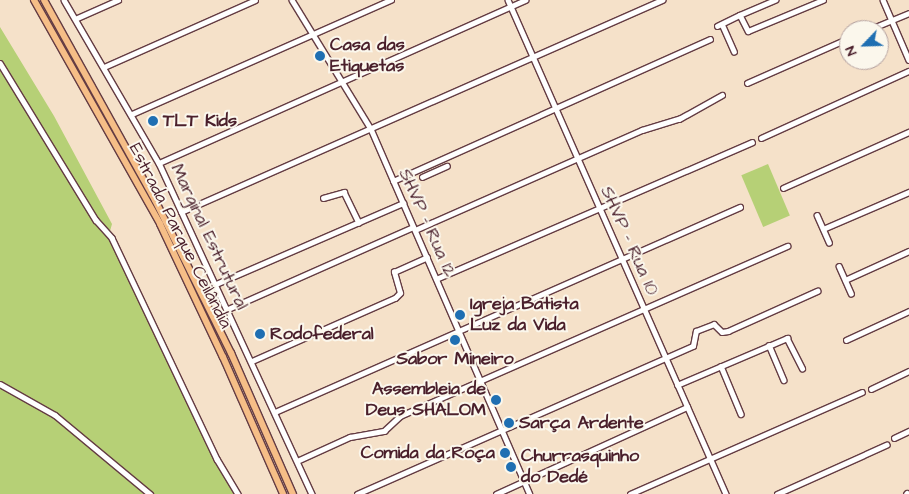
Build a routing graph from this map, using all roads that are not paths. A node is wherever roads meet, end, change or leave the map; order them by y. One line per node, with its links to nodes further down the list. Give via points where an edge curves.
1 (34, 0): 94 (highway, Estrada Parque Ceilândia, via 160,224)
2 (44, 0): 95 (highway, Estrada Parque Ceilândia, via 175,239 231,354)
3 (64, 0): 17 (street, Marginal Estrutural)
4 (118, 0): 17 (street)
5 (255, 0): 27 (street)
6 (292, 0): 20 (street, SHVP - Rua 12)
7 (391, 0): 20 (street)
8 (508, 0): 14 (street, SHVP - Rua 10)
9 (525, 0): 14 (street)
10 (662, 0): 24 (street)
11 (776, 0): 16 (street)
12 (823, 0): 16 (street, via 753,31 747,29)
13 (883, 0): 18 (street)
14 (510, 6): 24 (street, SHVP - Rua 10); 29 (street)
15 (909, 13): 18 (street)
16 (740, 15): 23 (street, via 719,25)
17 (75, 19): 27 (street, Marginal Estrutural)
18 (892, 20): 19 (street); 25 (street)
19 (889, 21)
20 (314, 34): 29 (street, SHVP - Rua 12); 33 (street)
21 (710, 39): 32 (street)
22 (839, 43): 30 (street)
23 (734, 51)
24 (533, 58): 32 (street, SHVP - Rua 10); 34 (street)
25 (909, 60)
26 (0, 63): 93 (street, via 96,220 112,238 217,459)
27 (104, 67): 33 (street, Marginal Estrutural)
28 (909, 71): 36 (street)
29 (344, 81): 34 (street, SHVP - Rua 12); 40 (street)
30 (747, 84)
31 (722, 95): 38 (street, via 679,119 642,130)
32 (556, 108): 38 (street, SHVP - Rua 10); 39 (street)
33 (132, 114): 40 (street, Marginal Estrutural)
34 (371, 129): 42 (street, SHVP - Rua 12); 49 (street)
35 (909, 132): 43 (street)
36 (761, 138)
37 (752, 142): 48 (street)
38 (578, 158): 48 (street, SHVP - Rua 10); 52 (street)
39 (440, 160): 41 (street, via 445,167); 42 (street)
40 (159, 163): 49 (street, Marginal Estrutural)
41 (422, 176)
42 (393, 181): 46 (street, SHVP - Rua 12)
43 (783, 188)
44 (909, 192): 53 (street)
45 (323, 198): 51 (street, via 344,192)
46 (402, 204): 51 (street); 52 (street, SHVP - Rua 12)
47 (740, 207): 58 (street)
48 (600, 208): 58 (street, SHVP - Rua 10); 60 (street)
49 (181, 212): 62 (street, Marginal Estrutural)
50 (817, 215): 53 (street)
51 (359, 223): 62 (street)
52 (414, 229): 57 (street, SHVP - Rua 12); 66 (street)
53 (823, 229): 54 (street)
54 (829, 242)
55 (787, 246): 65 (street)
56 (909, 251): 61 (street)
57 (427, 257): 60 (street, SHVP - Rua 12); 72 (street, via 394,272 400,293 395,298)
58 (622, 258): 65 (street, SHVP - Rua 10); 68 (street)
59 (838, 266): 61 (street)
60 (436, 279): 68 (street, SHVP - Rua 12)
61 (845, 280): 64 (street)
62 (216, 284): 66 (street, Marginal Estrutural)
63 (816, 291): 71 (street, via 728,331 722,332 714,324 696,331 695,345)
64 (851, 293)
65 (644, 308): 71 (street, SHVP - Rua 10); 76 (street)
66 (228, 309): 72 (street, Marginal Estrutural)
67 (909, 311): 69 (street)
68 (459, 331): 76 (street, SHVP - Rua 12); 83 (street)
69 (846, 340)
70 (769, 345): 73 (street); 74 (street, via 789,339); 77 (street)
71 (666, 358): 79 (street, SHVP - Rua 10); 85 (street)
72 (252, 361): 83 (street, Marginal Estrutural)
73 (721, 366): 79 (street); 84 (street)
74 (802, 368)
75 (909, 371): 80 (street)
76 (481, 380): 85 (street, SHVP - Rua 12); 90 (street, via 397,417 384,431 350,437)
77 (784, 380)
78 (0, 384): 92 (street, via 55,415)
79 (678, 385): 82 (street, SHVP - Rua 10)
80 (871, 389)
81 (862, 392): 89 (street)
82 (687, 407): 89 (street, SHVP - Rua 10); 91 (street)
83 (275, 412): 90 (street, Marginal Estrutural)
84 (741, 414)
85 (502, 430): 91 (street, SHVP - Rua 12); 97 (street)
86 (909, 431): 87 (street)
87 (894, 438)
88 (886, 445): 102 (street)
89 (710, 459): 100 (street); 101 (street, SHVP - Rua 10)
90 (297, 461): 96 (street, Marginal Estrutural)
91 (525, 482): 98 (street); 99 (street, SHVP - Rua 12)
92 (150, 494)
93 (238, 494)
94 (283, 494)
95 (292, 494)
96 (312, 494)
97 (357, 494)
98 (496, 494)
99 (530, 494)
100 (630, 494)
101 (726, 494)
102 (777, 494)

